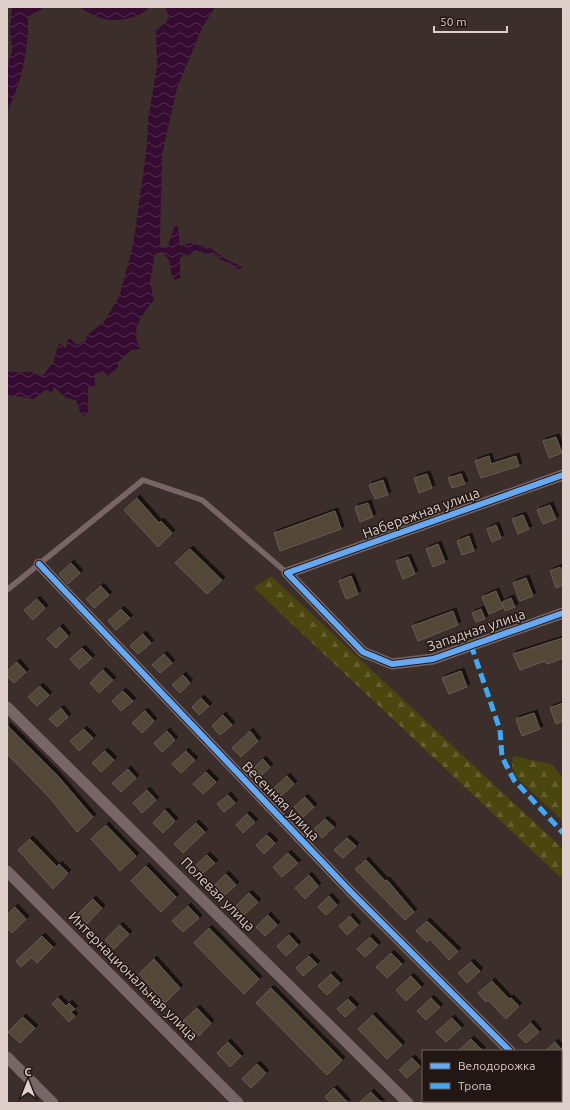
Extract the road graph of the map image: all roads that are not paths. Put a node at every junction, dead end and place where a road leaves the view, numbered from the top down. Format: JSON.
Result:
{"nodes":[{"id":1,"x":563,"y":475,"type":"edge"},
{"id":2,"x":39,"y":564,"type":"junction"},
{"id":3,"x":288,"y":573,"type":"junction"},
{"id":4,"x":7,"y":590,"type":"edge"},
{"id":5,"x":563,"y":613,"type":"edge"},
{"id":6,"x":7,"y":707,"type":"edge"},
{"id":7,"x":7,"y":871,"type":"edge"},
{"id":8,"x":509,"y":1050,"type":"edge"},
{"id":9,"x":7,"y":1057,"type":"edge"},
{"id":10,"x":53,"y":1103,"type":"edge"},
{"id":11,"x":238,"y":1103,"type":"edge"},
{"id":12,"x":408,"y":1103,"type":"edge"}],
"edges":[{"from":1,"to":3,"type":"street","name":"Набережная улица"},
{"from":2,"to":3,"type":"lane"},
{"from":2,"to":4,"type":"lane"},
{"from":2,"to":8,"type":"street","name":"Весенняя улица"},
{"from":3,"to":5,"type":"street","name":"Западная улица"},
{"from":6,"to":12,"type":"street","name":"Полевая улица"},
{"from":7,"to":11,"type":"street","name":"Интернациональная улица"},
{"from":9,"to":10,"type":"street"}]}
